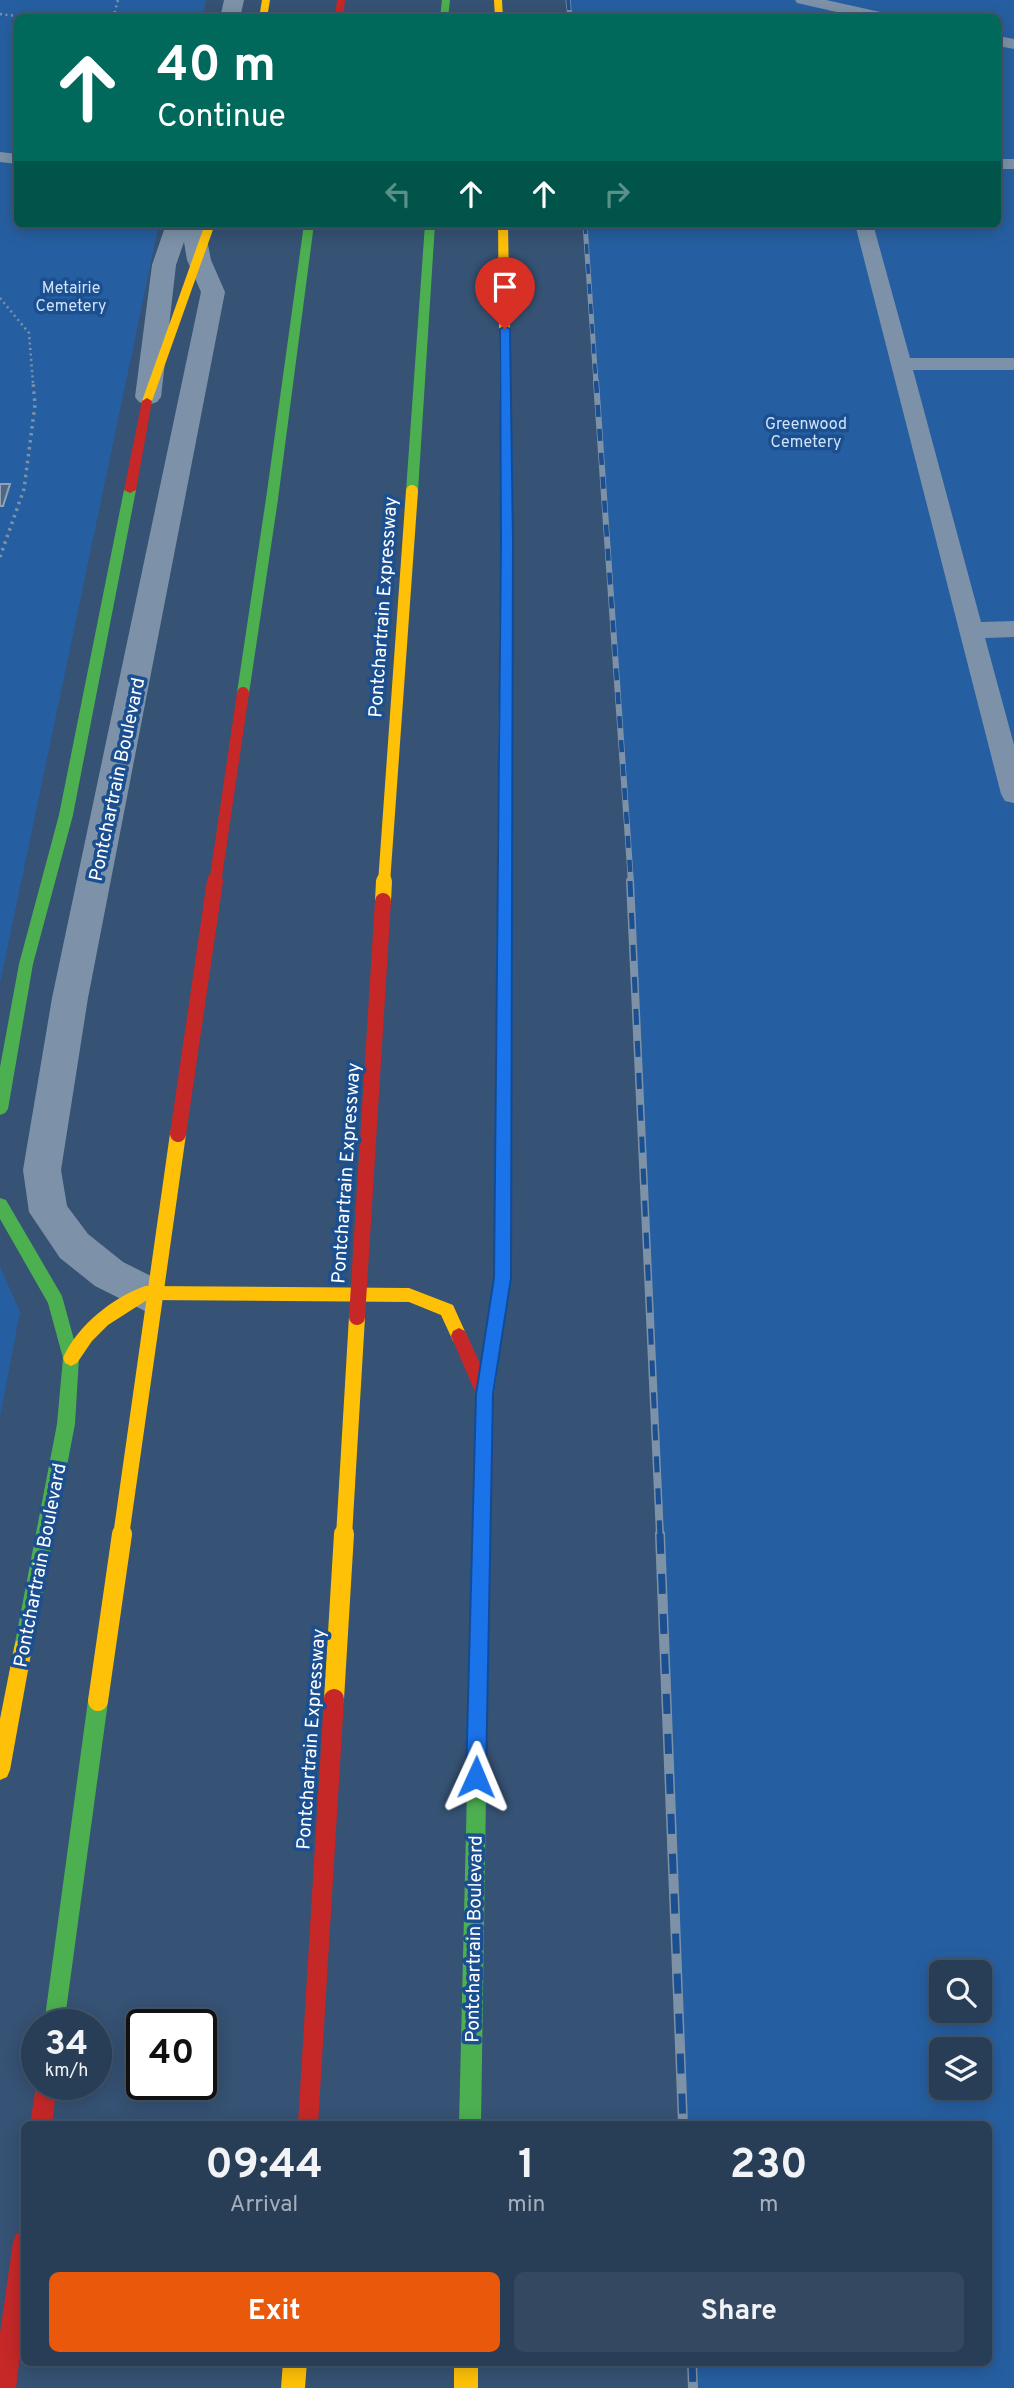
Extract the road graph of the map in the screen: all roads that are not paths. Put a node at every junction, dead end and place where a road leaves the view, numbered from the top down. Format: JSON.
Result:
{"nodes":[{"id":1,"x":803,"y":0,"type":"edge"},
{"id":2,"x":824,"y":7,"type":"edge"},
{"id":3,"x":865,"y":14,"type":"edge"},
{"id":4,"x":177,"y":228,"type":"edge"},
{"id":5,"x":193,"y":228,"type":"edge"},
{"id":6,"x":209,"y":228,"type":"edge"},
{"id":7,"x":308,"y":228,"type":"edge"},
{"id":8,"x":430,"y":228,"type":"edge"},
{"id":9,"x":503,"y":228,"type":"edge"},
{"id":10,"x":865,"y":228,"type":"edge"},
{"id":11,"x":199,"y":260,"type":"junction"},
{"id":12,"x":902,"y":364,"type":"junction"},
{"id":13,"x":1014,"y":364,"type":"edge"},
{"id":14,"x":147,"y":401,"type":"junction"},
{"id":15,"x":1014,"y":629,"type":"edge"},
{"id":16,"x":972,"y":630,"type":"junction"},
{"id":17,"x":1014,"y":794,"type":"edge"},
{"id":18,"x":0,"y":1109,"type":"edge"},
{"id":19,"x":0,"y":1205,"type":"edge"},
{"id":20,"x":145,"y":1293,"type":"junction"},
{"id":21,"x":71,"y":1358,"type":"junction"},
{"id":22,"x":485,"y":1394,"type":"junction"},
{"id":23,"x":0,"y":1770,"type":"edge"},
{"id":24,"x":56,"y":2009,"type":"edge"},
{"id":25,"x":44,"y":2100,"type":"edge"},
{"id":26,"x":41,"y":2121,"type":"edge"},
{"id":27,"x":308,"y":2121,"type":"edge"},
{"id":28,"x":470,"y":2121,"type":"edge"},
{"id":29,"x":21,"y":2265,"type":"edge"},
{"id":30,"x":295,"y":2366,"type":"edge"},
{"id":31,"x":466,"y":2366,"type":"edge"},
{"id":32,"x":5,"y":2388,"type":"edge"},
{"id":33,"x":293,"y":2388,"type":"edge"},
{"id":34,"x":466,"y":2388,"type":"edge"}],
"edges":[{"from":1,"to":2,"type":"lane"},
{"from":2,"to":3,"type":"lane"},
{"from":4,"to":14,"type":"street"},
{"from":5,"to":11,"type":"street","name":"Pontchartrain Boulevard"},
{"from":6,"to":11,"type":"main road"},
{"from":7,"to":24,"type":"main road","bridge":true},
{"from":8,"to":27,"type":"main road","name":"Pontchartrain Expressway","bridge":true},
{"from":9,"to":22,"type":"main road"},
{"from":10,"to":12,"type":"lane"},
{"from":11,"to":14,"type":"main road"},
{"from":11,"to":20,"type":"street","name":"Pontchartrain Boulevard"},
{"from":12,"to":13,"type":"lane"},
{"from":12,"to":16,"type":"lane"},
{"from":14,"to":18,"type":"main road"},
{"from":15,"to":16,"type":"lane"},
{"from":16,"to":17,"type":"lane"},
{"from":19,"to":21,"type":"main road","name":"Pontchartrain Boulevard"},
{"from":20,"to":21,"type":"main road","name":"Pontchartrain Boulevard"},
{"from":20,"to":22,"type":"main road","name":"Pontchartrain Boulevard"},
{"from":21,"to":23,"type":"main road","name":"Pontchartrain Boulevard"},
{"from":22,"to":28,"type":"main road","name":"Pontchartrain Boulevard"},
{"from":25,"to":26,"type":"main road"},
{"from":29,"to":32,"type":"main road"},
{"from":30,"to":33,"type":"main road"},
{"from":31,"to":34,"type":"main road"}]}
